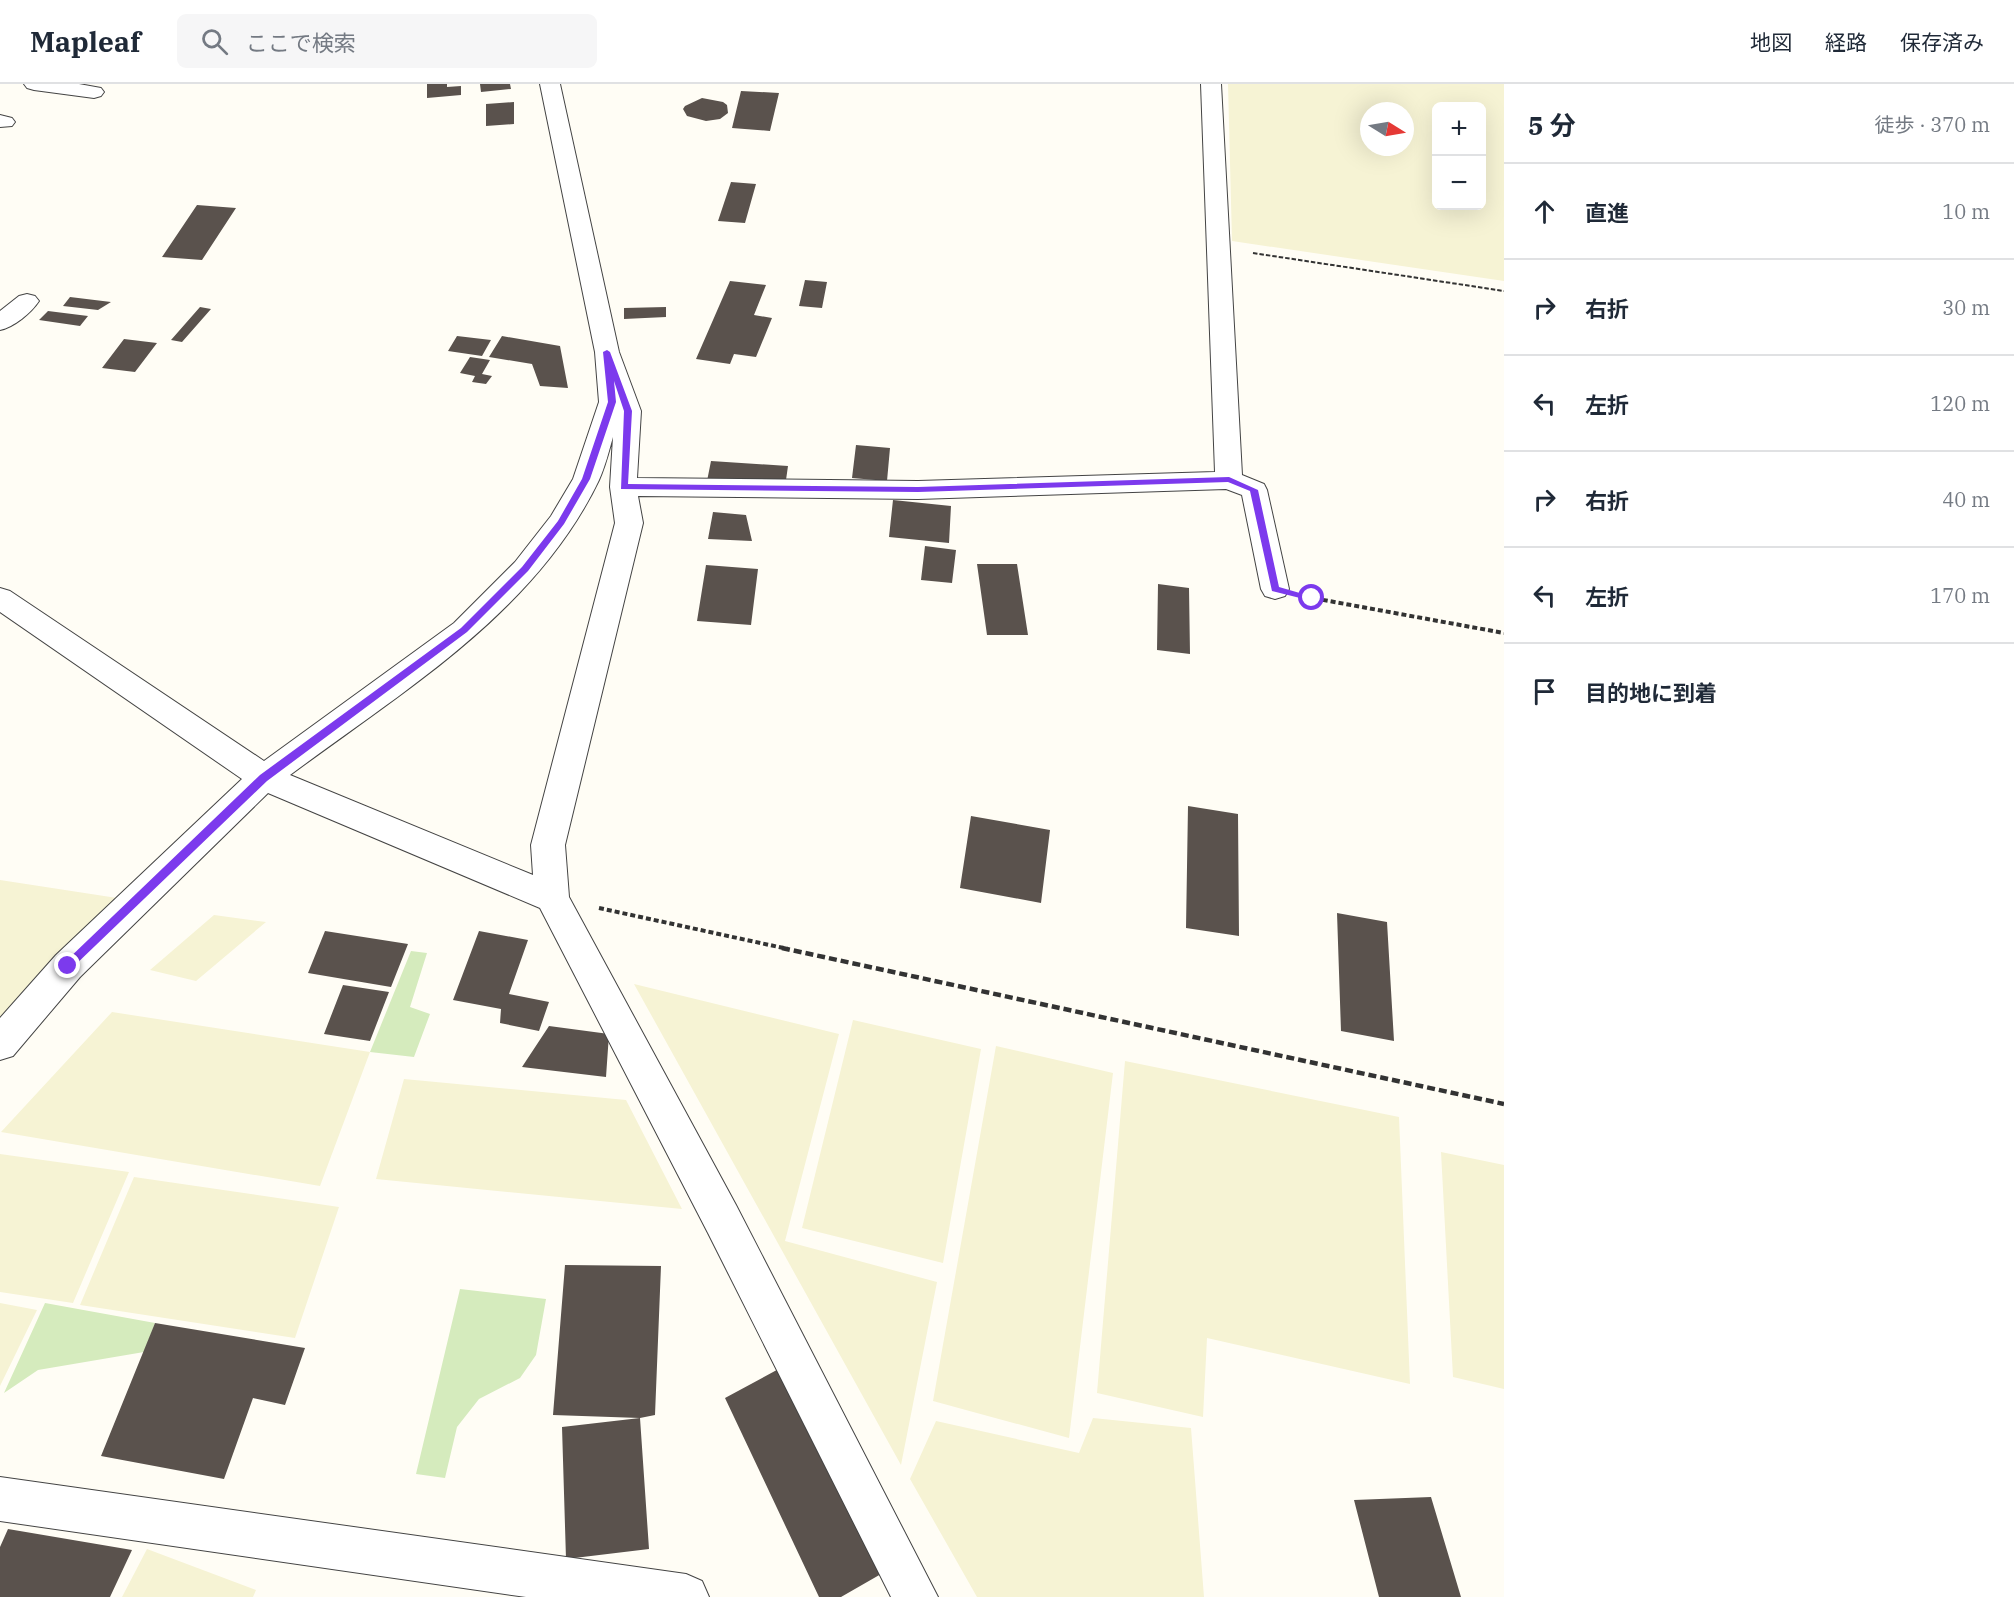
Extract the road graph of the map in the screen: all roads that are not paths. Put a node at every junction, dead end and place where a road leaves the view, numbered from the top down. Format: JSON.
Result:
{"nodes":[{"id":1,"x":34,"y":84,"type":"edge"},
{"id":2,"x":550,"y":84,"type":"edge"},
{"id":3,"x":1211,"y":84,"type":"edge"},
{"id":4,"x":94,"y":92,"type":"dead end"},
{"id":5,"x":27,"y":301,"type":"dead end"},
{"id":6,"x":0,"y":323,"type":"edge"},
{"id":7,"x":607,"y":352,"type":"junction"},
{"id":8,"x":1229,"y":480,"type":"junction"},
{"id":9,"x":623,"y":487,"type":"junction"},
{"id":10,"x":1275,"y":589,"type":"road end"},
{"id":11,"x":0,"y":598,"type":"edge"},
{"id":12,"x":264,"y":778,"type":"junction"},
{"id":13,"x":552,"y":898,"type":"junction"},
{"id":14,"x":0,"y":1044,"type":"edge"},
{"id":15,"x":0,"y":1499,"type":"edge"},
{"id":16,"x":686,"y":1597,"type":"edge"},
{"id":17,"x":915,"y":1597,"type":"edge"}],
"edges":[{"from":1,"to":4,"type":"street"},
{"from":2,"to":7,"type":"street"},
{"from":3,"to":8,"type":"street"},
{"from":5,"to":6,"type":"street"},
{"from":7,"to":9,"type":"street"},
{"from":7,"to":12,"type":"street"},
{"from":8,"to":9,"type":"street"},
{"from":8,"to":10,"type":"street"},
{"from":9,"to":13,"type":"street"},
{"from":11,"to":12,"type":"street"},
{"from":12,"to":13,"type":"street"},
{"from":12,"to":14,"type":"street"},
{"from":13,"to":17,"type":"street"},
{"from":15,"to":16,"type":"street"}]}
